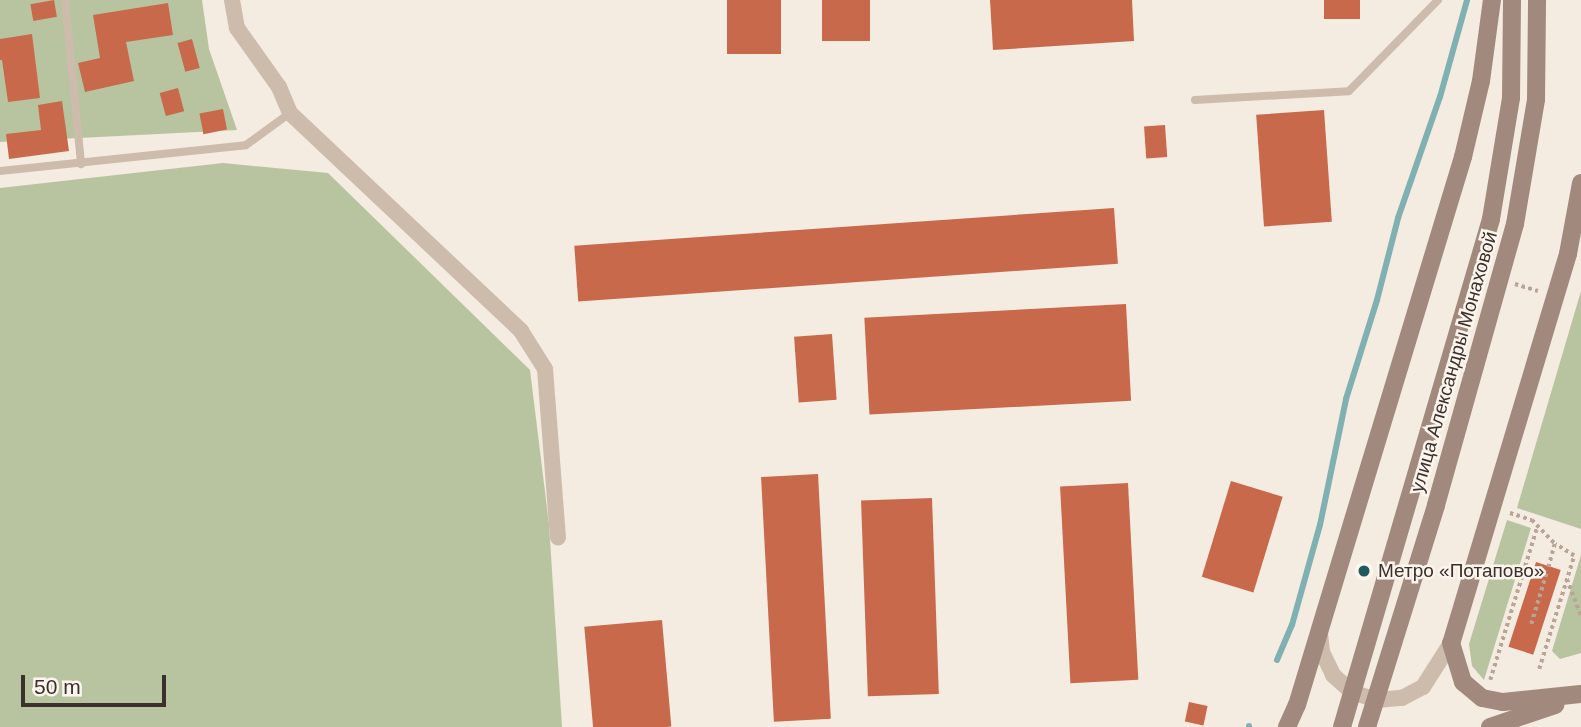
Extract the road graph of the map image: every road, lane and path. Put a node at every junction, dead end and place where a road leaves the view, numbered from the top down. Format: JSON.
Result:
{"nodes":[{"id":1,"x":65,"y":0,"type":"edge"},
{"id":2,"x":232,"y":0,"type":"edge"},
{"id":3,"x":1438,"y":0,"type":"edge"},
{"id":4,"x":1492,"y":0,"type":"edge"},
{"id":5,"x":1512,"y":0,"type":"edge"},
{"id":6,"x":1537,"y":0,"type":"edge"},
{"id":7,"x":1195,"y":100,"type":"dead end"},
{"id":8,"x":290,"y":113,"type":"junction"},
{"id":9,"x":81,"y":164,"type":"junction"},
{"id":10,"x":0,"y":171,"type":"edge"},
{"id":11,"x":1581,"y":183,"type":"edge"},
{"id":12,"x":1510,"y":513,"type":"dead end"},
{"id":13,"x":1537,"y":527,"type":"junction"},
{"id":14,"x":558,"y":537,"type":"dead end"},
{"id":15,"x":1555,"y":544,"type":"junction"},
{"id":16,"x":1567,"y":578,"type":"junction"},
{"id":17,"x":1581,"y":616,"type":"edge"},
{"id":18,"x":1531,"y":624,"type":"dead end"},
{"id":19,"x":1320,"y":627,"type":"junction"},
{"id":20,"x":1451,"y":643,"type":"junction"},
{"id":21,"x":1539,"y":669,"type":"dead end"},
{"id":22,"x":1488,"y":686,"type":"dead end"},
{"id":23,"x":1581,"y":695,"type":"edge"},
{"id":24,"x":1287,"y":727,"type":"edge"},
{"id":25,"x":1342,"y":727,"type":"edge"},
{"id":26,"x":1367,"y":727,"type":"edge"},
{"id":27,"x":1490,"y":727,"type":"edge"}],
"edges":[{"from":1,"to":9,"type":"lane"},
{"from":2,"to":8,"type":"street"},
{"from":3,"to":7,"type":"lane"},
{"from":4,"to":19,"type":"main road"},
{"from":5,"to":25,"type":"main road","name":"улица Александры Монаховой"},
{"from":6,"to":26,"type":"main road","name":"улица Александры Монаховой"},
{"from":8,"to":9,"type":"lane"},
{"from":8,"to":14,"type":"street"},
{"from":9,"to":10,"type":"lane"},
{"from":11,"to":20,"type":"main road"},
{"from":12,"to":13,"type":"path"},
{"from":13,"to":15,"type":"path"},
{"from":13,"to":22,"type":"path"},
{"from":15,"to":16,"type":"path"},
{"from":15,"to":18,"type":"path"},
{"from":16,"to":17,"type":"path"},
{"from":16,"to":21,"type":"path"},
{"from":19,"to":20,"type":"street"},
{"from":19,"to":24,"type":"main road"},
{"from":20,"to":23,"type":"main road"},
{"from":23,"to":27,"type":"main road"}]}
